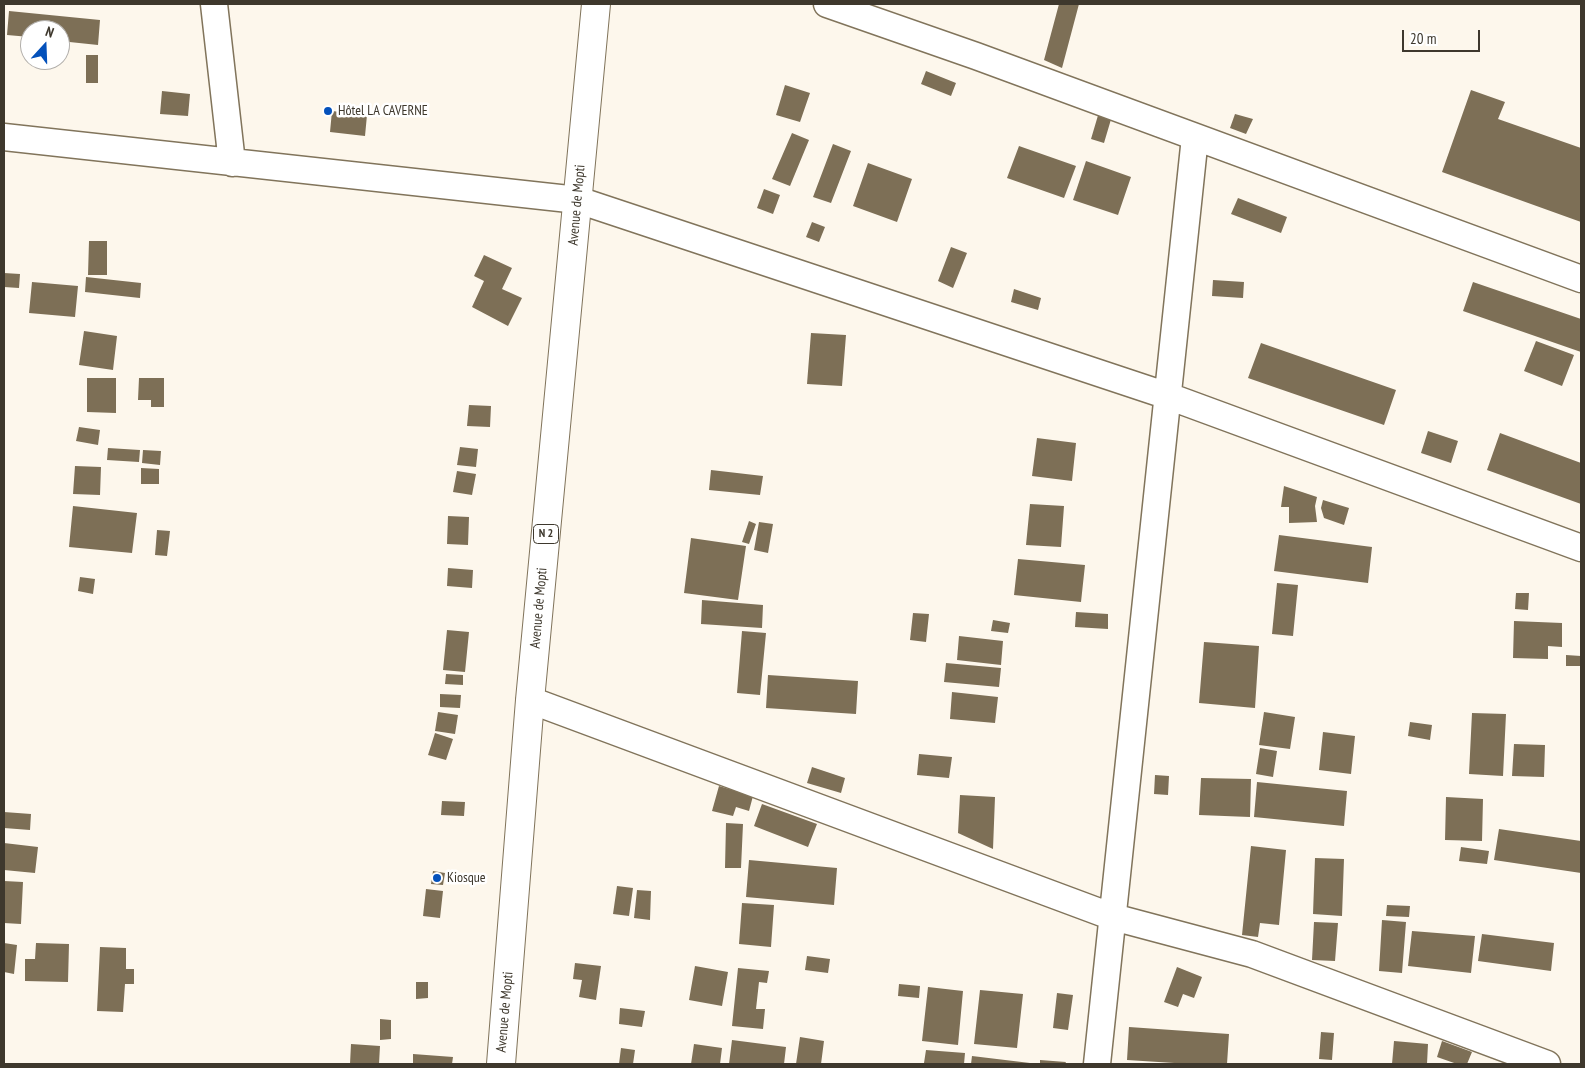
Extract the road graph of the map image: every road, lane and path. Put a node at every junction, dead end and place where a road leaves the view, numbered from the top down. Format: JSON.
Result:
{"nodes":[{"id":1,"x":214,"y":4,"type":"edge"},
{"id":2,"x":596,"y":4,"type":"edge"},
{"id":3,"x":827,"y":4,"type":"edge"},
{"id":4,"x":4,"y":137,"type":"edge"},
{"id":5,"x":1195,"y":137,"type":"junction"},
{"id":6,"x":232,"y":163,"type":"junction"},
{"id":7,"x":578,"y":200,"type":"junction"},
{"id":8,"x":1581,"y":279,"type":"edge"},
{"id":9,"x":1168,"y":396,"type":"junction"},
{"id":10,"x":1581,"y":548,"type":"edge"},
{"id":11,"x":530,"y":700,"type":"junction"},
{"id":12,"x":1113,"y":917,"type":"junction"},
{"id":13,"x":501,"y":1064,"type":"edge"},
{"id":14,"x":1097,"y":1064,"type":"edge"},
{"id":15,"x":1547,"y":1064,"type":"edge"}],
"edges":[{"from":1,"to":6,"type":"street"},
{"from":2,"to":7,"type":"main road","name":"Avenue de Mopti","number":"N 2"},
{"from":3,"to":5,"type":"street"},
{"from":4,"to":6,"type":"street"},
{"from":5,"to":8,"type":"street"},
{"from":5,"to":9,"type":"street"},
{"from":6,"to":7,"type":"street"},
{"from":7,"to":9,"type":"street"},
{"from":7,"to":11,"type":"main road","name":"Avenue de Mopti","number":"N 2"},
{"from":9,"to":10,"type":"street"},
{"from":9,"to":12,"type":"street"},
{"from":11,"to":12,"type":"street"},
{"from":11,"to":13,"type":"main road","name":"Avenue de Mopti","number":"N 2"},
{"from":12,"to":14,"type":"street"},
{"from":12,"to":15,"type":"street"}]}
